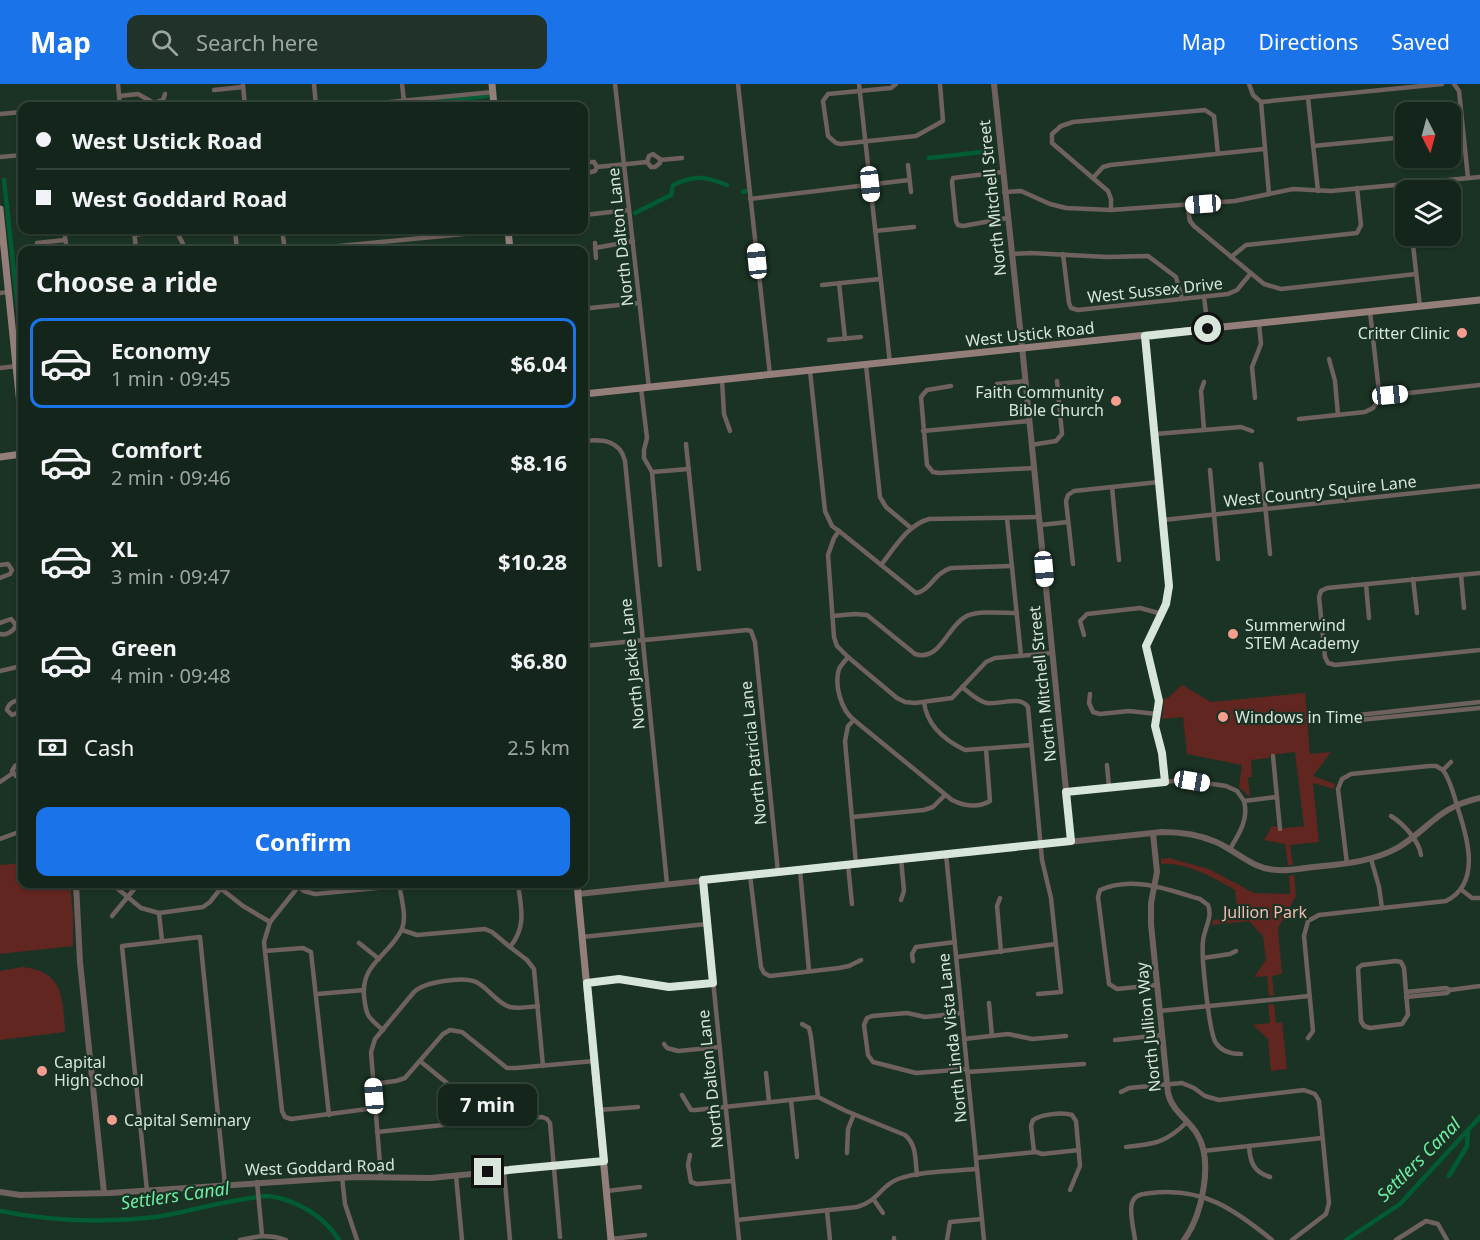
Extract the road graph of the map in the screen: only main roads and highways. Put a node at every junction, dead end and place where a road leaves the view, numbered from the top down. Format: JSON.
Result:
{"nodes":[{"id":1,"x":0,"y":209,"type":"edge"},
{"id":2,"x":2,"y":241,"type":"edge"},
{"id":3,"x":1480,"y":300,"type":"edge"},
{"id":4,"x":18,"y":378,"type":"edge"},
{"id":5,"x":588,"y":394,"type":"edge"},
{"id":6,"x":18,"y":455,"type":"edge"},
{"id":7,"x":0,"y":457,"type":"edge"},
{"id":8,"x":577,"y":888,"type":"edge"},
{"id":9,"x":611,"y":1239,"type":"edge"}],
"edges":[{"from":1,"to":2,"type":"main road"},
{"from":2,"to":4,"type":"main road"},
{"from":3,"to":5,"type":"main road","name":"West Ustick Road"},
{"from":6,"to":7,"type":"main road"},
{"from":8,"to":9,"type":"main road"}]}
